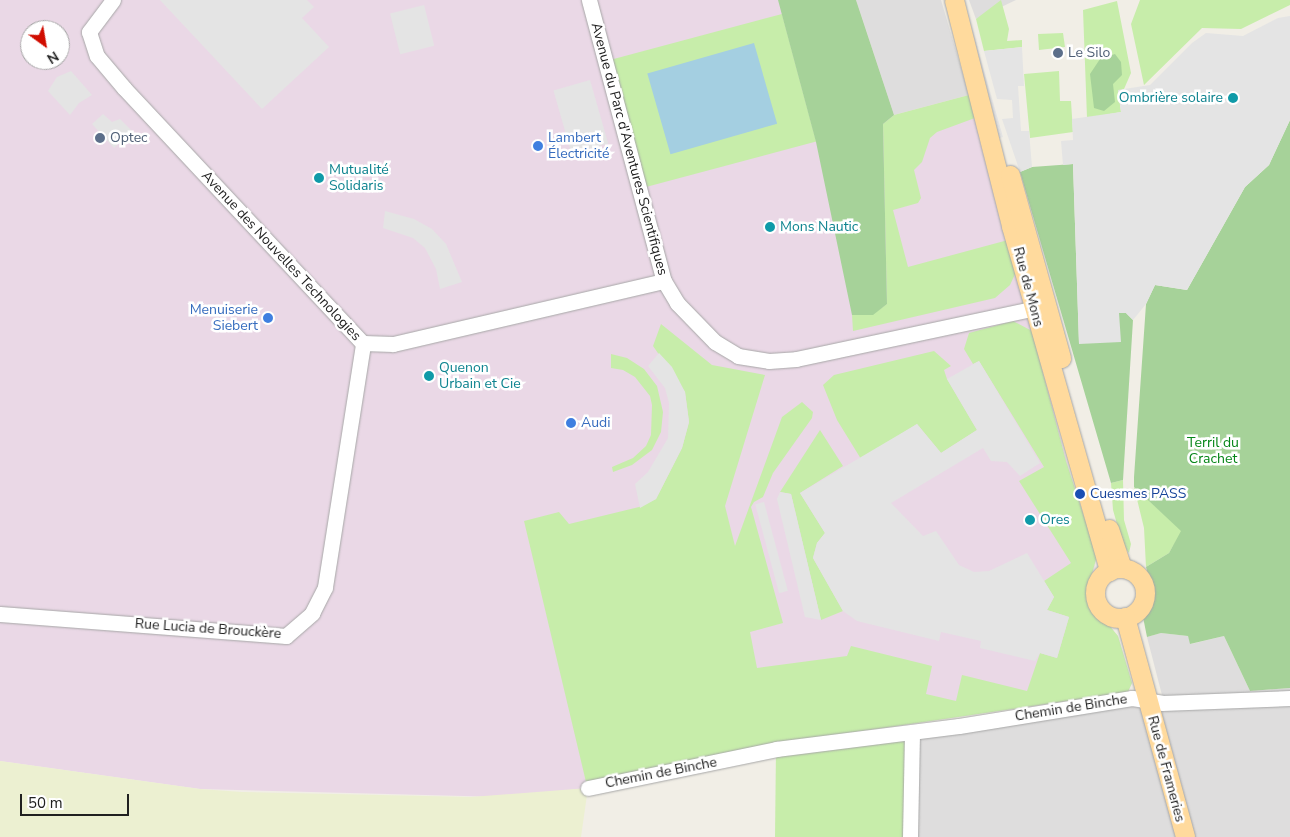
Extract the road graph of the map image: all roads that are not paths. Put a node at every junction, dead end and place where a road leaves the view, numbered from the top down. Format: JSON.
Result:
{"nodes":[{"id":1,"x":113,"y":0,"type":"edge"},
{"id":2,"x":589,"y":0,"type":"edge"},
{"id":3,"x":954,"y":0,"type":"edge"},
{"id":4,"x":664,"y":282,"type":"junction"},
{"id":5,"x":1040,"y":307,"type":"junction"},
{"id":6,"x":363,"y":343,"type":"junction"},
{"id":7,"x":1115,"y":570,"type":"junction"},
{"id":8,"x":0,"y":614,"type":"edge"},
{"id":9,"x":1125,"y":617,"type":"junction"},
{"id":10,"x":1290,"y":698,"type":"edge"},
{"id":11,"x":1148,"y":701,"type":"junction"},
{"id":12,"x":912,"y":733,"type":"junction"},
{"id":13,"x":588,"y":788,"type":"dead end"},
{"id":14,"x":910,"y":837,"type":"edge"},
{"id":15,"x":1184,"y":837,"type":"edge"}],
"edges":[{"from":1,"to":6,"type":"street","name":"Avenue des Nouvelles Technologies"},
{"from":2,"to":4,"type":"street","name":"Avenue du Parc d'Aventures Scientifiques"},
{"from":3,"to":5,"type":"main road","name":"Rue de Mons"},
{"from":4,"to":5,"type":"street","name":"Avenue du Parc d'Aventures Scientifiques"},
{"from":4,"to":6,"type":"street","name":"Avenue des Nouvelles Technologies"},
{"from":5,"to":7,"type":"main road","name":"Rue de Mons"},
{"from":6,"to":8,"type":"street","name":"Rue Lucia de Brouckère"},
{"from":7,"to":9,"type":"main road"},
{"from":7,"to":9,"type":"main road"},
{"from":9,"to":11,"type":"main road"},
{"from":10,"to":11,"type":"street","name":"Chemin de Binche"},
{"from":11,"to":12,"type":"street","name":"Chemin de Binche"},
{"from":11,"to":15,"type":"main road","name":"Rue de Frameries"},
{"from":12,"to":13,"type":"street","name":"Chemin de Binche"},
{"from":12,"to":14,"type":"street"}]}
